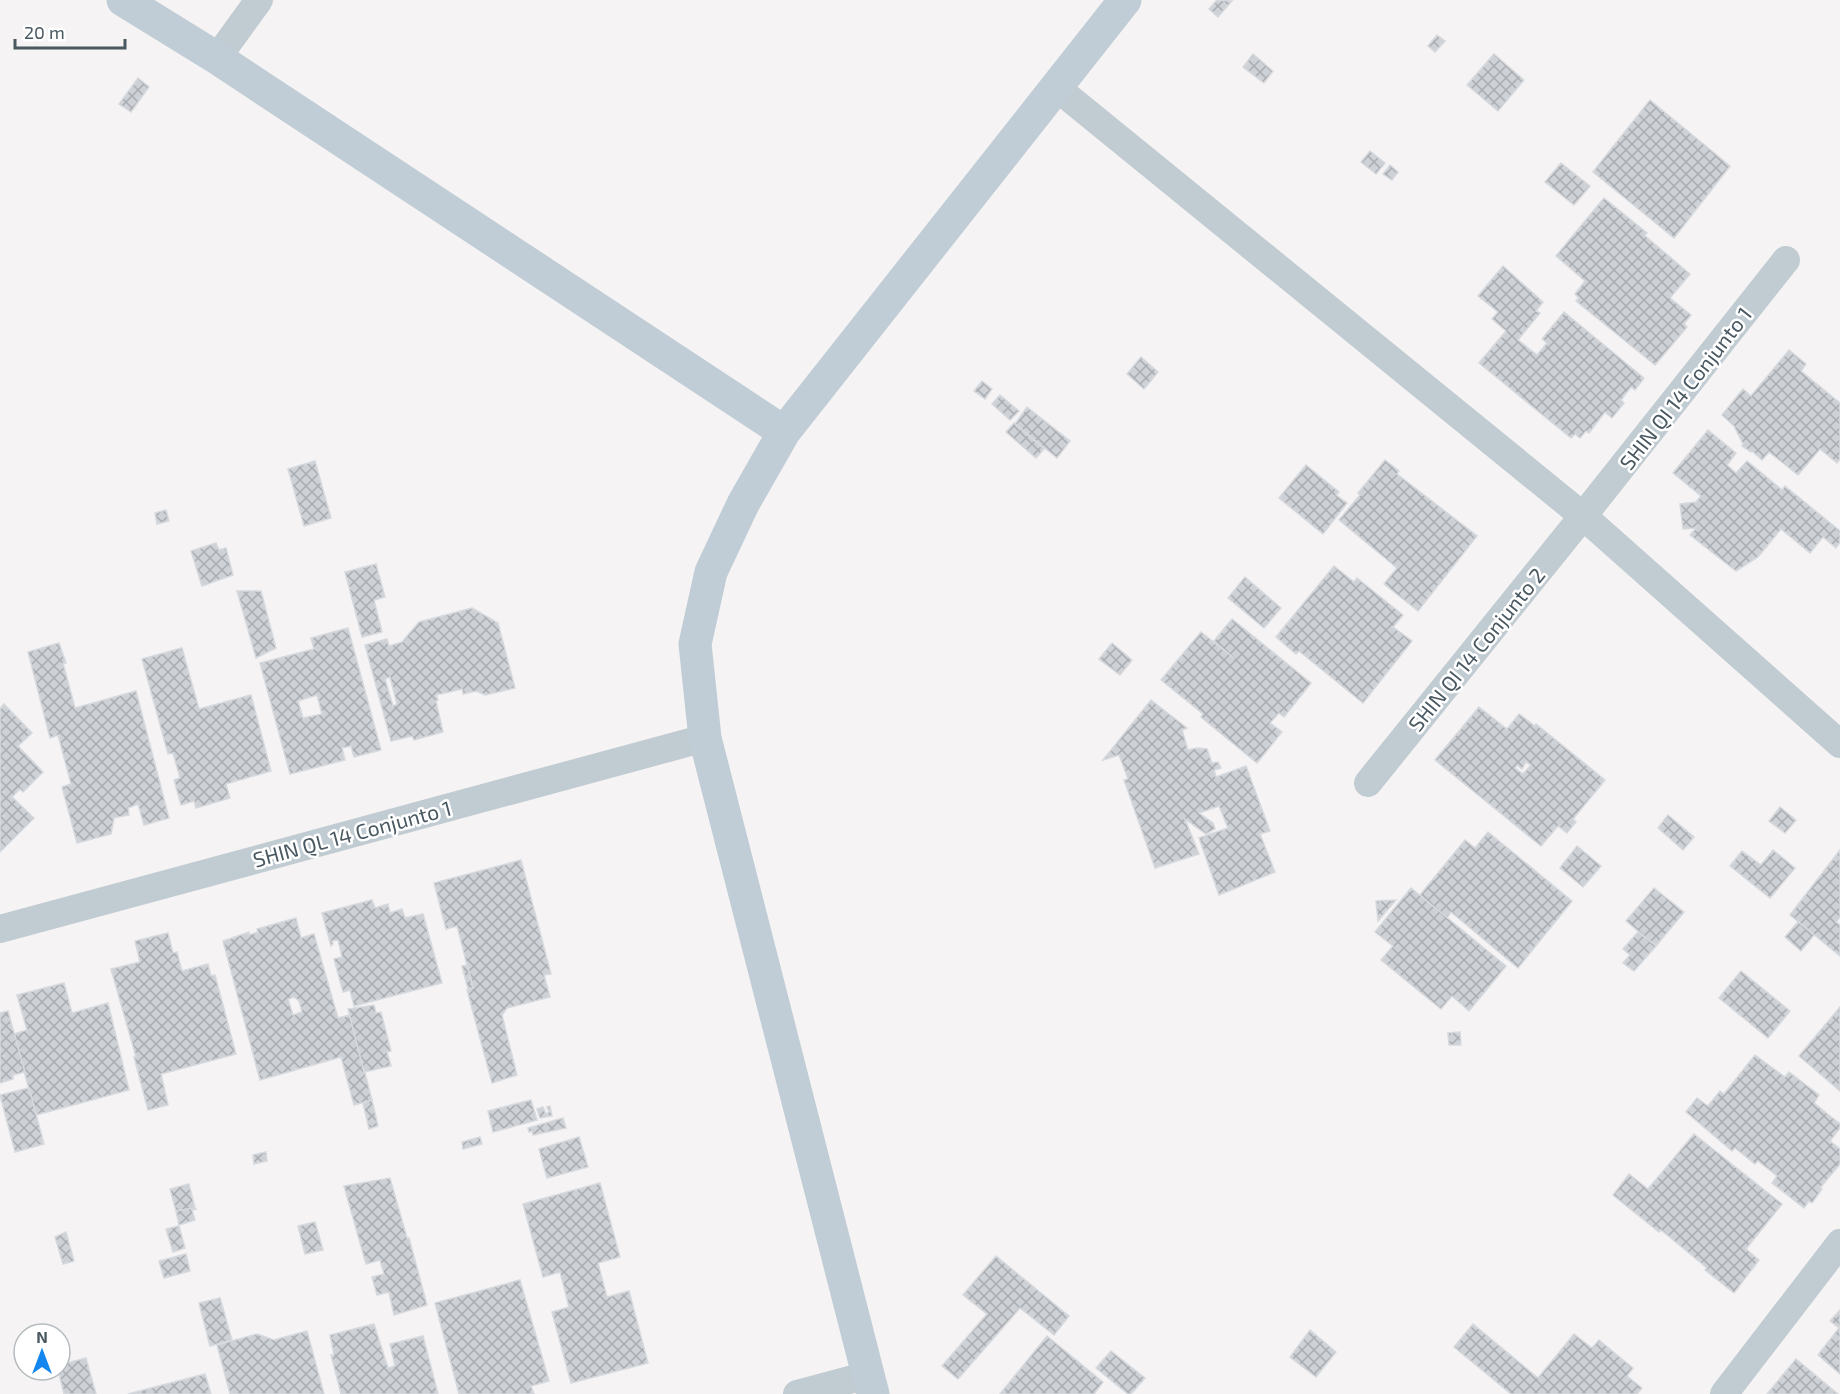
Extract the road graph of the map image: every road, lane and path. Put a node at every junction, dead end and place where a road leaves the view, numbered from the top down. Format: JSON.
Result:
{"nodes":[{"id":1,"x":123,"y":0,"type":"edge"},
{"id":2,"x":259,"y":0,"type":"edge"},
{"id":3,"x":1125,"y":0,"type":"edge"},
{"id":4,"x":218,"y":58,"type":"junction"},
{"id":5,"x":1057,"y":88,"type":"junction"},
{"id":6,"x":1786,"y":260,"type":"dead end"},
{"id":7,"x":784,"y":432,"type":"junction"},
{"id":8,"x":1583,"y":516,"type":"junction"},
{"id":9,"x":705,"y":738,"type":"junction"},
{"id":10,"x":1840,"y":744,"type":"edge"},
{"id":11,"x":1368,"y":783,"type":"dead end"},
{"id":12,"x":0,"y":929,"type":"edge"},
{"id":13,"x":1840,"y":1243,"type":"edge"},
{"id":14,"x":871,"y":1384,"type":"edge"},
{"id":15,"x":796,"y":1394,"type":"edge"},
{"id":16,"x":1724,"y":1394,"type":"edge"}],
"edges":[{"from":1,"to":4,"type":"street"},
{"from":2,"to":4,"type":"street"},
{"from":3,"to":5,"type":"street"},
{"from":4,"to":7,"type":"street"},
{"from":5,"to":7,"type":"street"},
{"from":5,"to":8,"type":"street"},
{"from":6,"to":8,"type":"street","name":"SHIN QI 14 Conjunto 1"},
{"from":7,"to":9,"type":"street"},
{"from":8,"to":10,"type":"street"},
{"from":8,"to":11,"type":"street","name":"SHIN QI 14 Conjunto 2"},
{"from":9,"to":12,"type":"street","name":"SHIN QL 14 Conjunto 1"},
{"from":9,"to":14,"type":"street"},
{"from":13,"to":16,"type":"street"},
{"from":14,"to":15,"type":"street"}]}
